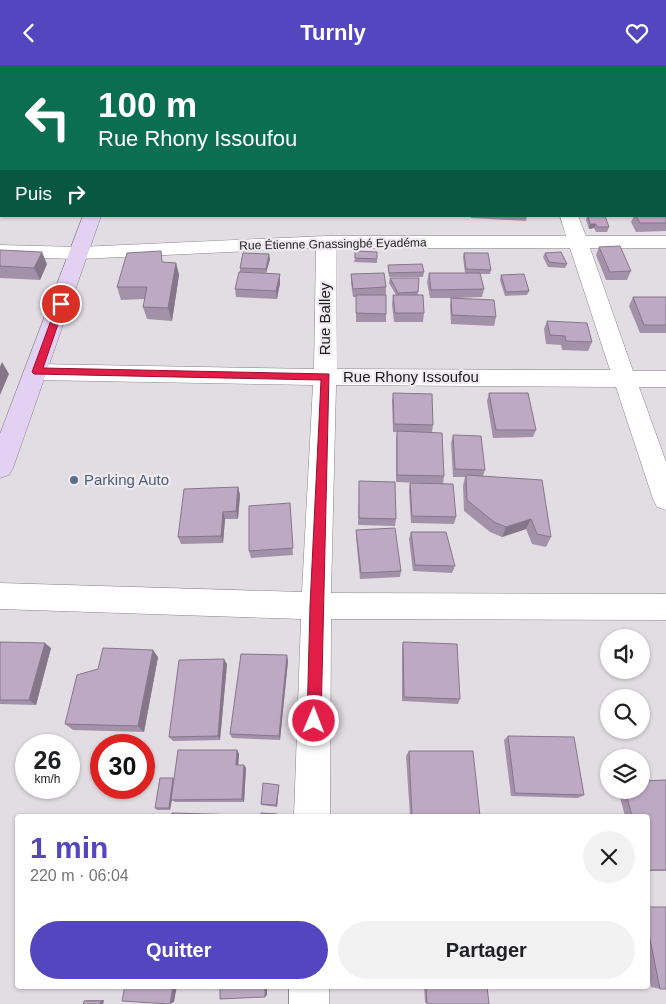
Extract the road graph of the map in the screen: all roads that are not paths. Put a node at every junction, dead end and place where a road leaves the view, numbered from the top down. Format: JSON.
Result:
{"nodes":[{"id":1,"x":92,"y":217,"type":"edge"},
{"id":2,"x":569,"y":217,"type":"edge"},
{"id":3,"x":576,"y":241,"type":"junction"},
{"id":4,"x":326,"y":242,"type":"junction"},
{"id":5,"x":666,"y":242,"type":"edge"},
{"id":6,"x":0,"y":251,"type":"edge"},
{"id":7,"x":79,"y":253,"type":"junction"},
{"id":8,"x":37,"y":372,"type":"junction"},
{"id":9,"x":326,"y":377,"type":"junction"},
{"id":10,"x":626,"y":379,"type":"junction"},
{"id":11,"x":666,"y":379,"type":"edge"},
{"id":12,"x":0,"y":467,"type":"edge"},
{"id":13,"x":666,"y":499,"type":"edge"},
{"id":14,"x":0,"y":596,"type":"edge"},
{"id":15,"x":316,"y":606,"type":"junction"},
{"id":16,"x":666,"y":607,"type":"edge"},
{"id":17,"x":312,"y":814,"type":"edge"},
{"id":18,"x":309,"y":989,"type":"edge"},
{"id":19,"x":309,"y":1004,"type":"edge"}],
"edges":[{"from":1,"to":7,"type":"main road"},
{"from":2,"to":3,"type":"street"},
{"from":3,"to":4,"type":"street","name":"Rue Étienne Gnassingbé Eyadéma"},
{"from":3,"to":5,"type":"street","name":"Rue Étienne Gnassingbé Eyadéma"},
{"from":3,"to":10,"type":"street"},
{"from":4,"to":7,"type":"street","name":"Rue Étienne Gnassingbé Eyadéma"},
{"from":4,"to":9,"type":"street","name":"Rue Balley"},
{"from":6,"to":7,"type":"street","name":"Rue Étienne Gnassingbé Eyadéma"},
{"from":7,"to":8,"type":"main road"},
{"from":8,"to":9,"type":"street","name":"Rue Rhony Issoufou"},
{"from":8,"to":12,"type":"main road"},
{"from":9,"to":10,"type":"street","name":"Rue Rhony Issoufou"},
{"from":9,"to":15,"type":"street","name":"Rue Balley"},
{"from":10,"to":11,"type":"street","name":"Rue Rhony Issoufou"},
{"from":10,"to":13,"type":"street"},
{"from":14,"to":15,"type":"street"},
{"from":15,"to":16,"type":"street"},
{"from":15,"to":17,"type":"street","name":"Rue Balley"},
{"from":18,"to":19,"type":"street"}]}
